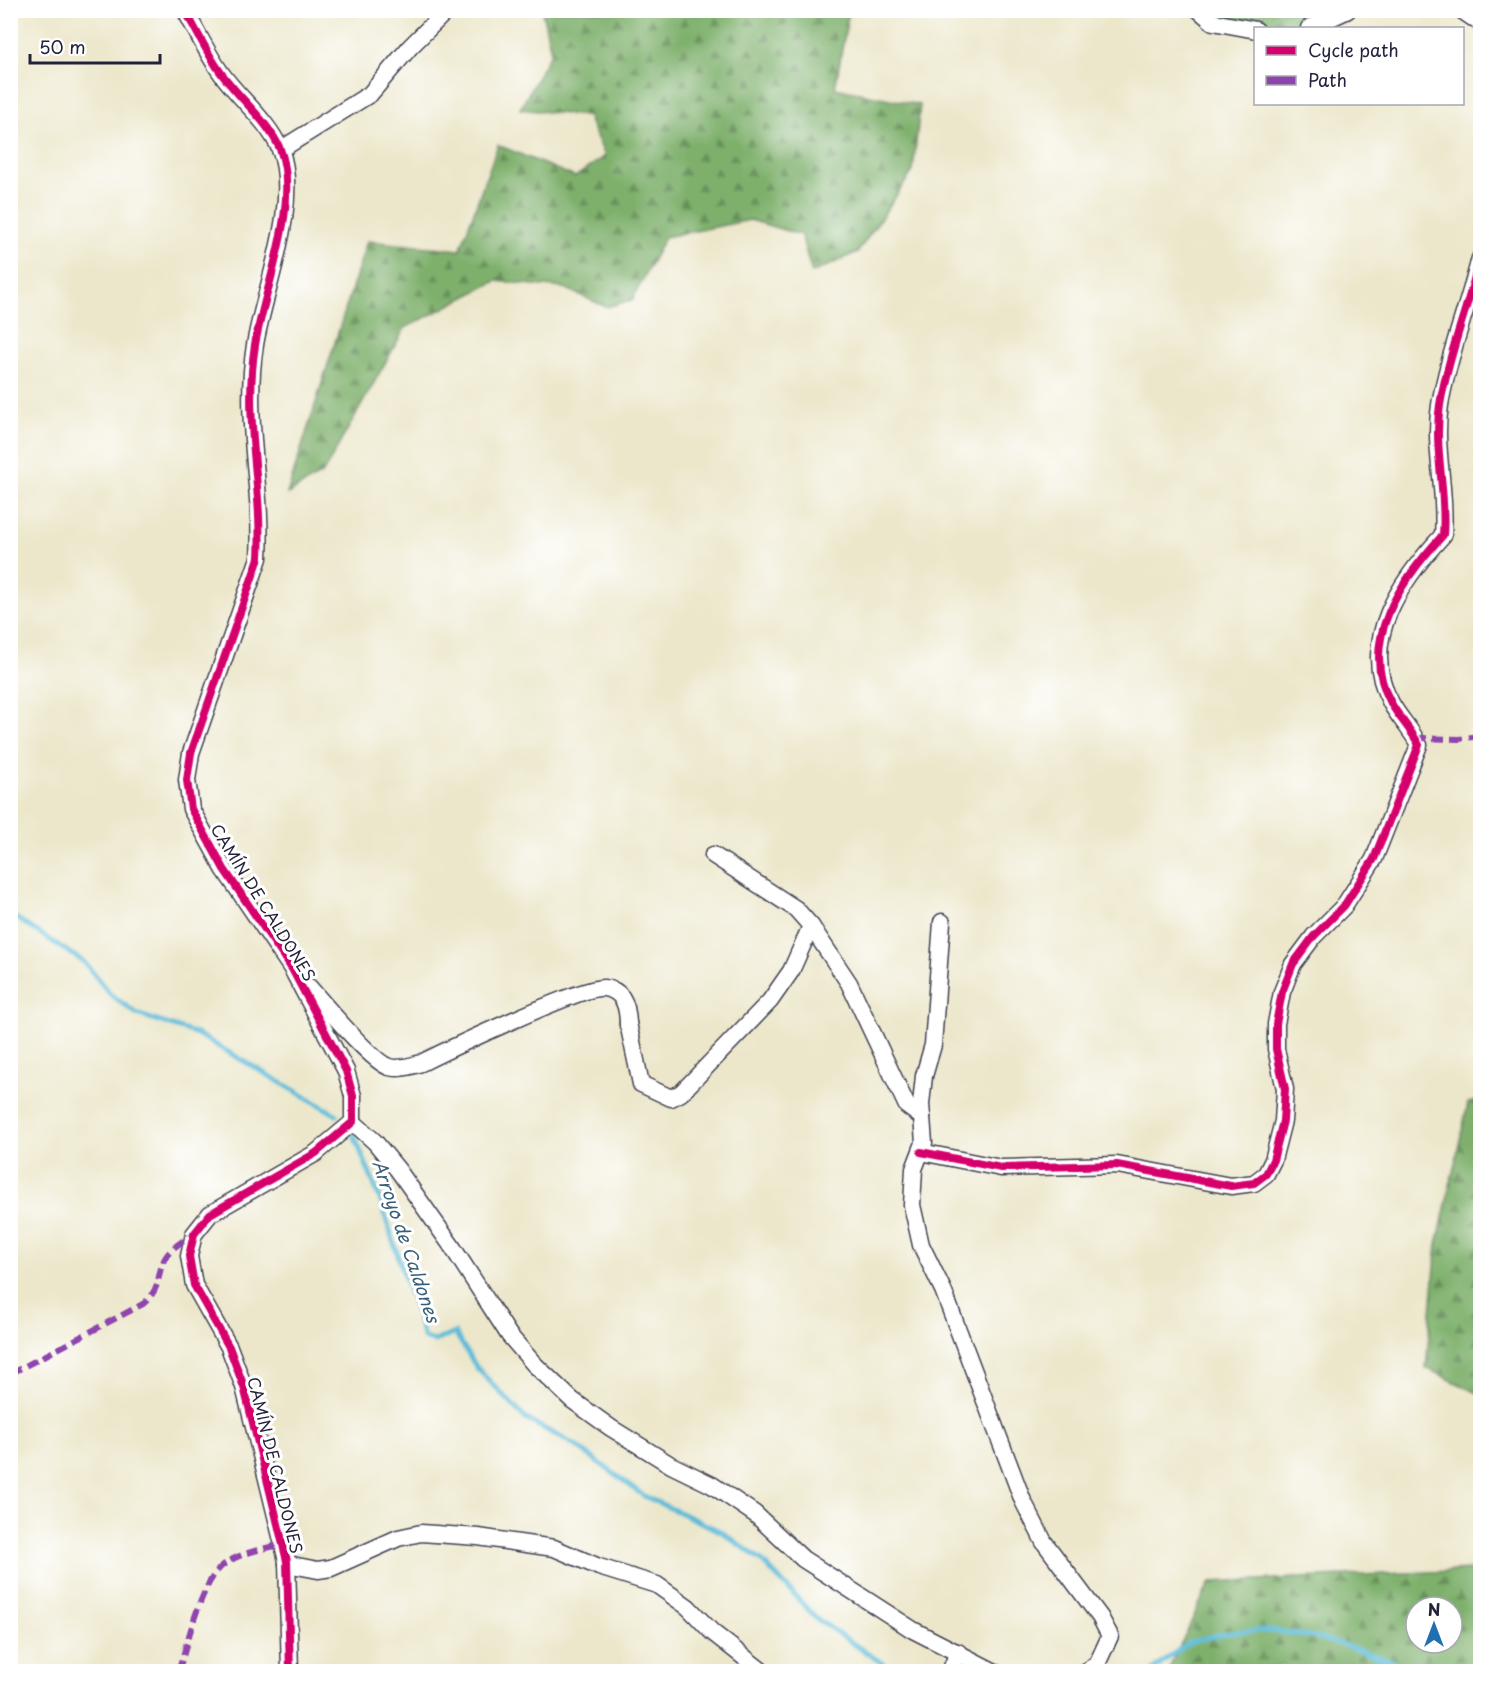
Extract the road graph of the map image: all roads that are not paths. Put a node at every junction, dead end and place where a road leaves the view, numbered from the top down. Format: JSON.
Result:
{"nodes":[{"id":1,"x":186,"y":10,"type":"edge"},
{"id":2,"x":447,"y":10,"type":"edge"},
{"id":3,"x":1199,"y":10,"type":"edge"},
{"id":4,"x":1348,"y":10,"type":"edge"},
{"id":5,"x":1461,"y":10,"type":"edge"},
{"id":6,"x":1480,"y":23,"type":"edge"},
{"id":7,"x":1311,"y":27,"type":"edge"},
{"id":8,"x":1254,"y":30,"type":"edge"},
{"id":9,"x":280,"y":150,"type":"junction"},
{"id":10,"x":1480,"y":258,"type":"edge"},
{"id":11,"x":712,"y":855,"type":"dead end"},
{"id":12,"x":942,"y":922,"type":"dead end"},
{"id":13,"x":811,"y":926,"type":"junction"},
{"id":14,"x":292,"y":969,"type":"junction"},
{"id":15,"x":922,"y":1116,"type":"junction"},
{"id":16,"x":352,"y":1122,"type":"junction"},
{"id":17,"x":921,"y":1152,"type":"junction"},
{"id":18,"x":287,"y":1564,"type":"junction"},
{"id":19,"x":958,"y":1652,"type":"junction"},
{"id":20,"x":290,"y":1671,"type":"edge"},
{"id":21,"x":763,"y":1671,"type":"edge"},
{"id":22,"x":950,"y":1671,"type":"edge"},
{"id":23,"x":995,"y":1671,"type":"edge"},
{"id":24,"x":1087,"y":1671,"type":"edge"}],
"edges":[{"from":1,"to":9,"type":"street","name":"CAMÍN DE CALDONES"},
{"from":2,"to":9,"type":"street"},
{"from":3,"to":8,"type":"street"},
{"from":4,"to":7,"type":"street"},
{"from":5,"to":6,"type":"street"},
{"from":9,"to":14,"type":"street","name":"CAMÍN DE CALDONES"},
{"from":10,"to":17,"type":"street"},
{"from":11,"to":13,"type":"street"},
{"from":12,"to":15,"type":"street"},
{"from":13,"to":14,"type":"street"},
{"from":13,"to":15,"type":"street"},
{"from":14,"to":16,"type":"street","name":"CAMÍN DE CALDONES"},
{"from":15,"to":17,"type":"street"},
{"from":16,"to":18,"type":"street","name":"CAMÍN DE CALDONES"},
{"from":16,"to":19,"type":"street"},
{"from":17,"to":24,"type":"street"},
{"from":18,"to":20,"type":"street","name":"CAMÍN DE CALDONES"},
{"from":18,"to":21,"type":"street"},
{"from":19,"to":22,"type":"street"},
{"from":19,"to":23,"type":"street"}]}
